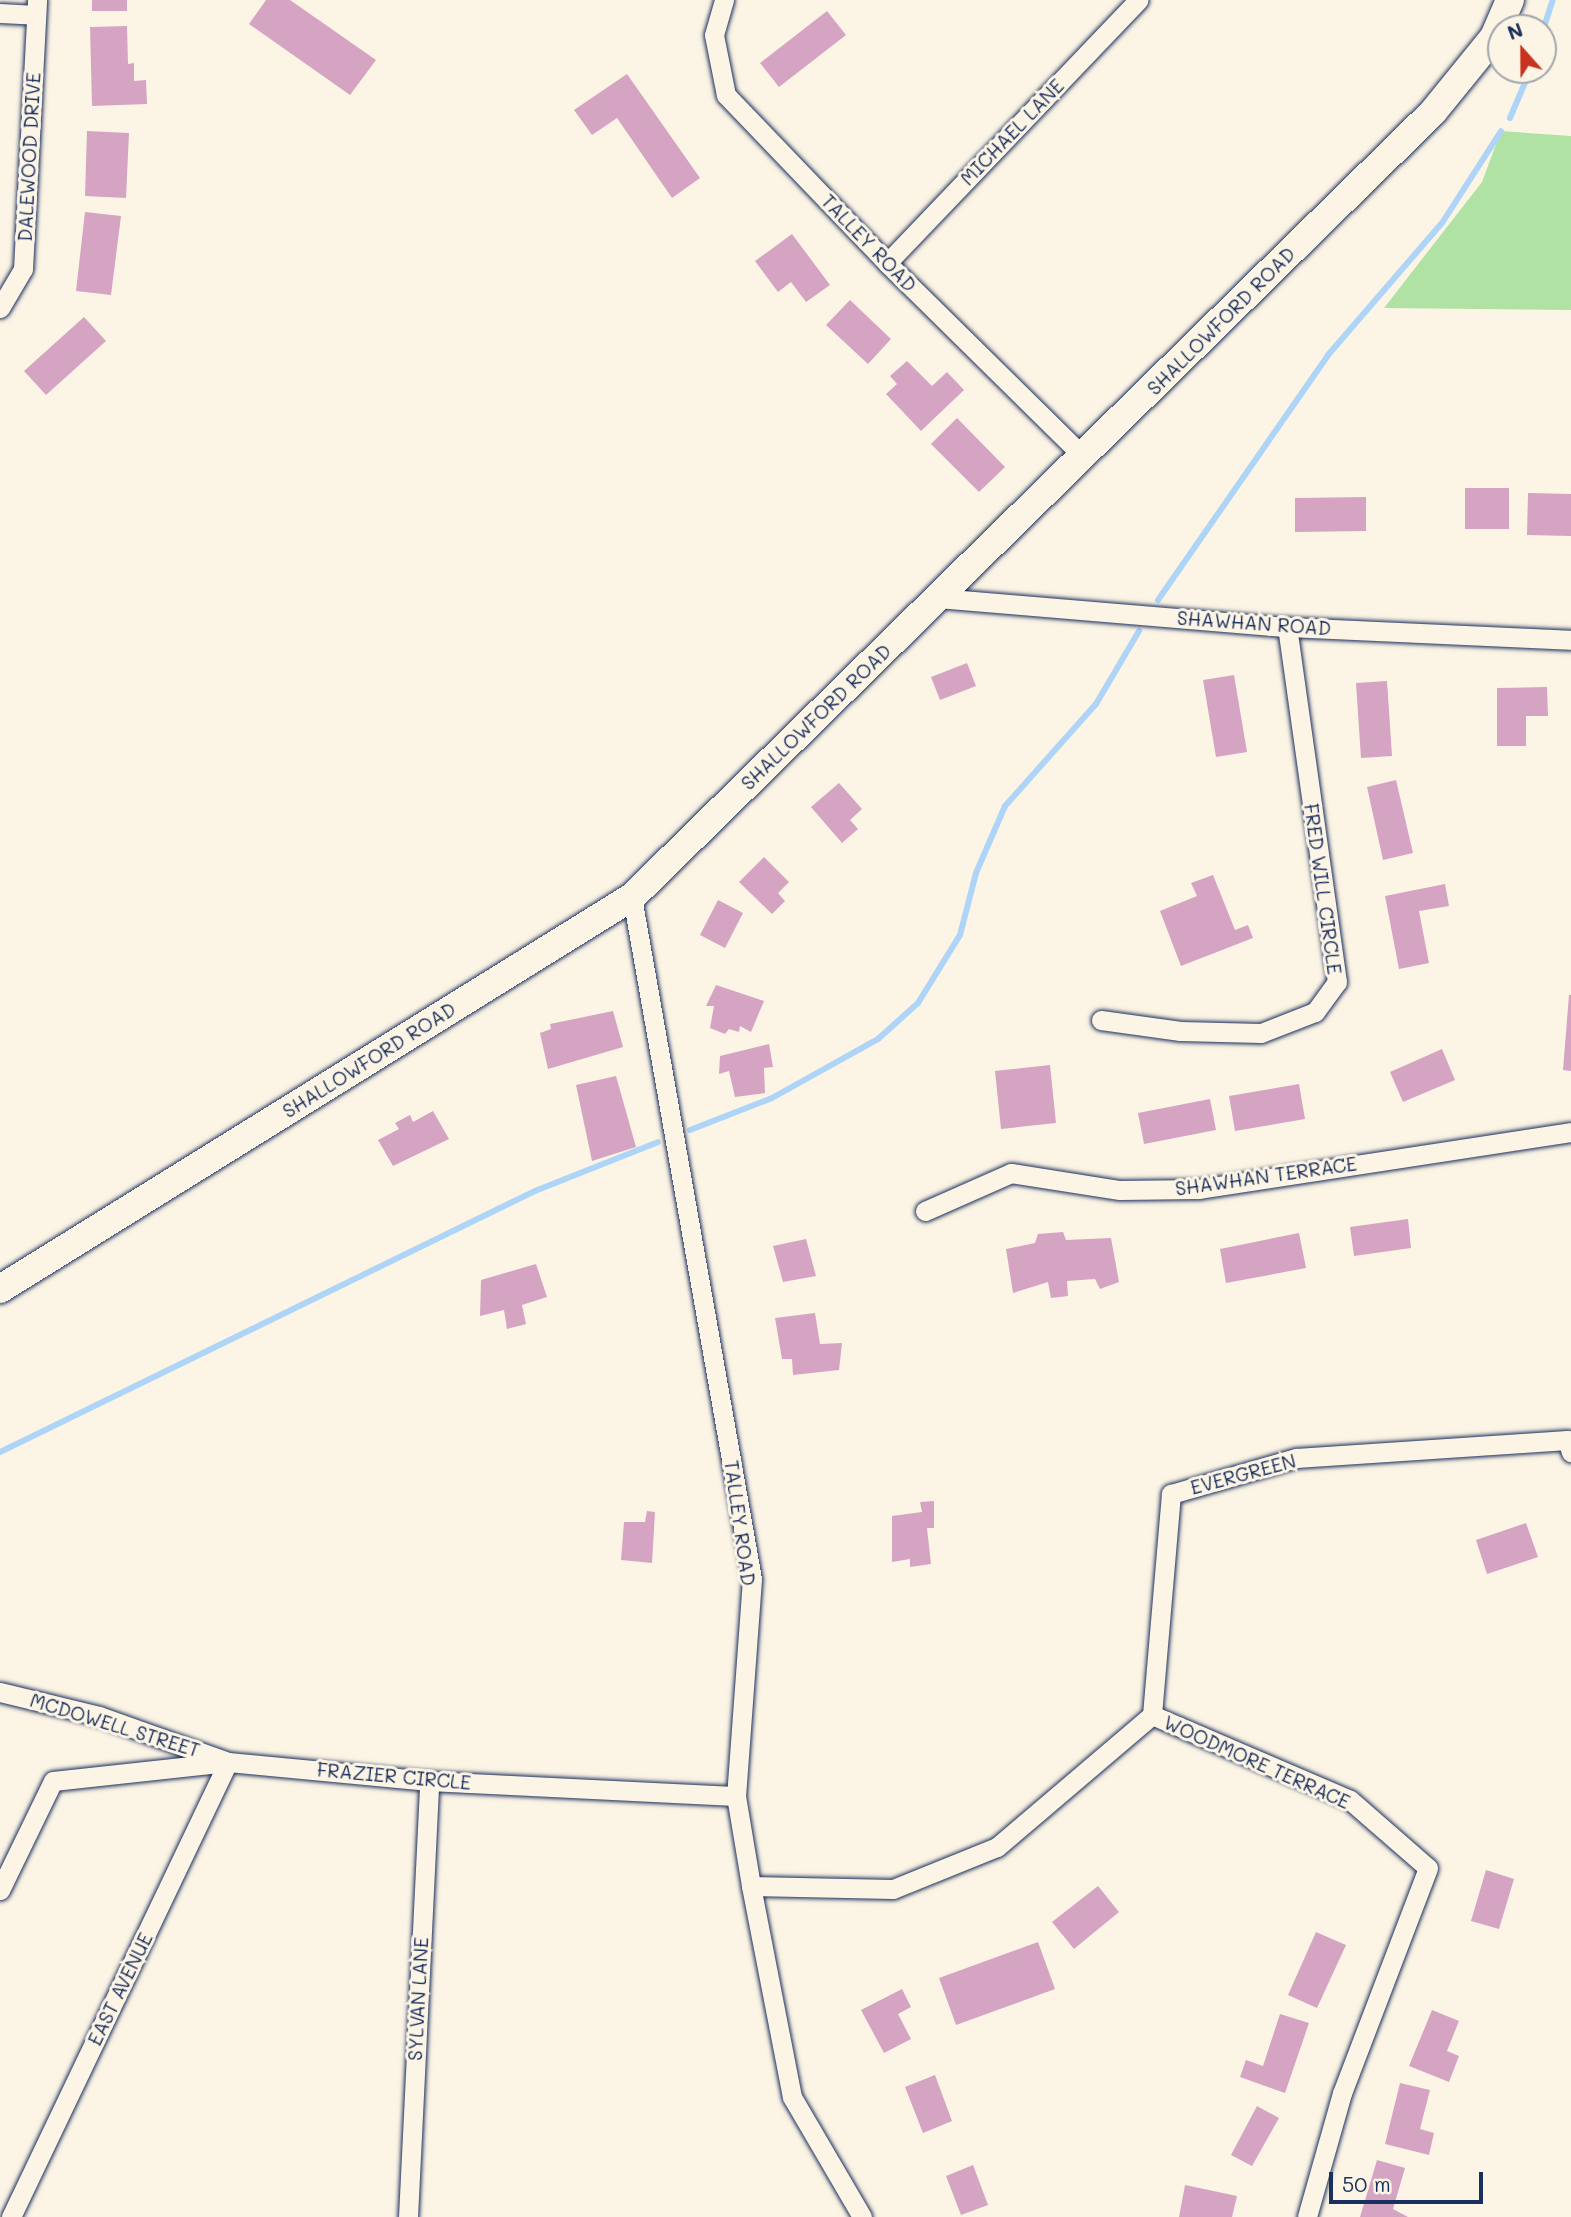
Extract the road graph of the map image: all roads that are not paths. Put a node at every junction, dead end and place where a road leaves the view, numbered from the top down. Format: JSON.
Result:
{"nodes":[{"id":1,"x":724,"y":0,"type":"edge"},
{"id":2,"x":1138,"y":0,"type":"edge"},
{"id":3,"x":1510,"y":0,"type":"edge"},
{"id":4,"x":36,"y":7,"type":"edge"},
{"id":5,"x":0,"y":13,"type":"edge"},
{"id":6,"x":887,"y":263,"type":"junction"},
{"id":7,"x":1,"y":308,"type":"edge"},
{"id":8,"x":1084,"y":457,"type":"junction"},
{"id":9,"x":938,"y":598,"type":"junction"},
{"id":10,"x":1287,"y":627,"type":"junction"},
{"id":11,"x":1571,"y":640,"type":"edge"},
{"id":12,"x":632,"y":897,"type":"junction"},
{"id":13,"x":1101,"y":1020,"type":"dead end"},
{"id":14,"x":1571,"y":1132,"type":"edge"},
{"id":15,"x":925,"y":1211,"type":"dead end"},
{"id":16,"x":0,"y":1289,"type":"edge"},
{"id":17,"x":1571,"y":1452,"type":"edge"},
{"id":18,"x":0,"y":1692,"type":"edge"},
{"id":19,"x":1152,"y":1715,"type":"junction"},
{"id":20,"x":229,"y":1762,"type":"junction"},
{"id":21,"x":429,"y":1781,"type":"junction"},
{"id":22,"x":736,"y":1796,"type":"junction"},
{"id":23,"x":751,"y":1886,"type":"junction"},
{"id":24,"x":0,"y":1890,"type":"edge"},
{"id":25,"x":11,"y":2217,"type":"edge"},
{"id":26,"x":408,"y":2217,"type":"edge"},
{"id":27,"x":862,"y":2217,"type":"edge"},
{"id":28,"x":1307,"y":2217,"type":"edge"}],
"edges":[{"from":1,"to":6,"type":"street","name":"TALLEY ROAD"},
{"from":2,"to":6,"type":"street","name":"MICHAEL LANE"},
{"from":3,"to":8,"type":"street","name":"SHALLOWFORD ROAD"},
{"from":4,"to":5,"type":"street"},
{"from":4,"to":7,"type":"street","name":"DALEWOOD DRIVE"},
{"from":6,"to":8,"type":"street","name":"TALLEY ROAD"},
{"from":8,"to":9,"type":"street","name":"SHALLOWFORD ROAD"},
{"from":9,"to":10,"type":"street","name":"SHAWHAN ROAD"},
{"from":9,"to":12,"type":"street","name":"SHALLOWFORD ROAD"},
{"from":10,"to":11,"type":"street","name":"SHAWHAN ROAD"},
{"from":10,"to":13,"type":"street","name":"FRED WILL CIRCLE"},
{"from":12,"to":16,"type":"street","name":"SHALLOWFORD ROAD"},
{"from":12,"to":22,"type":"street","name":"TALLEY ROAD"},
{"from":14,"to":15,"type":"street","name":"SHAWHAN TERRACE"},
{"from":17,"to":19,"type":"street","name":"EVERGREEN"},
{"from":18,"to":20,"type":"street","name":"MCDOWELL STREET"},
{"from":19,"to":23,"type":"street","name":"WOODMORE TERRACE"},
{"from":19,"to":28,"type":"street","name":"WOODMORE TERRACE"},
{"from":20,"to":21,"type":"street","name":"FRAZIER CIRCLE"},
{"from":20,"to":24,"type":"street","name":"FRAZIER CIRCLE"},
{"from":20,"to":25,"type":"street","name":"EAST AVENUE"},
{"from":21,"to":22,"type":"street","name":"FRAZIER CIRCLE"},
{"from":21,"to":26,"type":"street","name":"SYLVAN LANE"},
{"from":22,"to":23,"type":"street","name":"TALLEY ROAD"},
{"from":23,"to":27,"type":"street","name":"TALLEY ROAD"}]}
